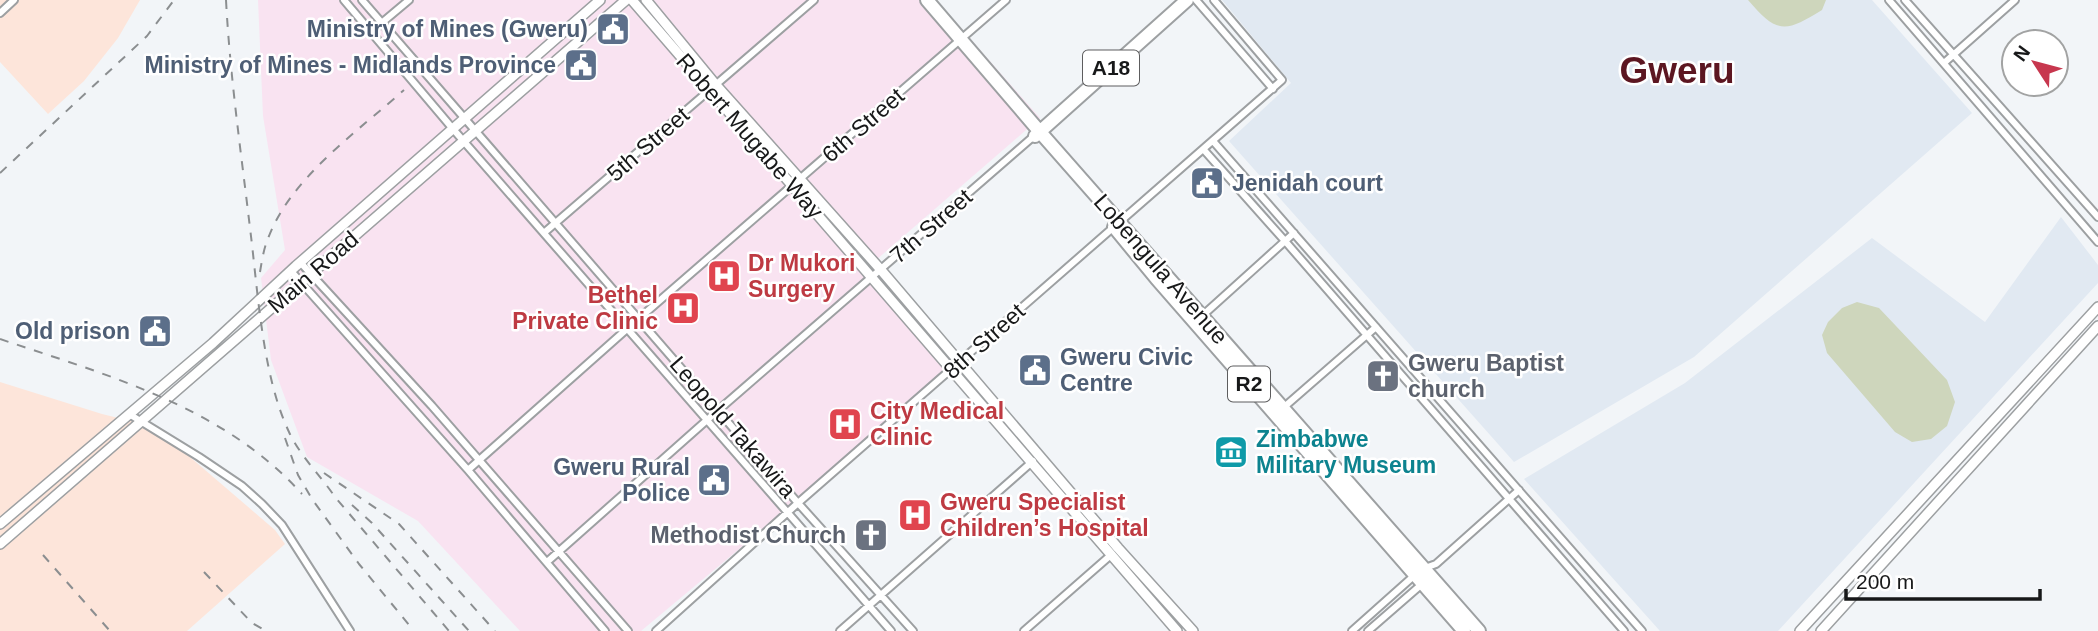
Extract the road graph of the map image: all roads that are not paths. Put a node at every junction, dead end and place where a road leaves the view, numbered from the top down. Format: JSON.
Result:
{"nodes":[{"id":1,"x":14,"y":0,"type":"edge"},
{"id":2,"x":344,"y":0,"type":"edge"},
{"id":3,"x":362,"y":0,"type":"edge"},
{"id":4,"x":409,"y":0,"type":"edge"},
{"id":5,"x":600,"y":0,"type":"edge"},
{"id":6,"x":626,"y":0,"type":"edge"},
{"id":7,"x":632,"y":0,"type":"edge"},
{"id":8,"x":646,"y":0,"type":"edge"},
{"id":9,"x":814,"y":0,"type":"edge"},
{"id":10,"x":916,"y":0,"type":"edge"},
{"id":11,"x":927,"y":0,"type":"edge"},
{"id":12,"x":1006,"y":0,"type":"edge"},
{"id":13,"x":1187,"y":0,"type":"edge"},
{"id":14,"x":1196,"y":0,"type":"edge"},
{"id":15,"x":1214,"y":0,"type":"edge"},
{"id":16,"x":1889,"y":0,"type":"edge"},
{"id":17,"x":1905,"y":0,"type":"edge"},
{"id":18,"x":2015,"y":0,"type":"edge"},
{"id":19,"x":0,"y":13,"type":"edge"},
{"id":20,"x":382,"y":23,"type":"junction"},
{"id":21,"x":372,"y":31,"type":"junction"},
{"id":22,"x":958,"y":42,"type":"junction"},
{"id":23,"x":1954,"y":55,"type":"junction"},
{"id":24,"x":1944,"y":64,"type":"junction"},
{"id":25,"x":713,"y":88,"type":"junction"},
{"id":26,"x":1273,"y":89,"type":"junction"},
{"id":27,"x":465,"y":119,"type":"junction"},
{"id":28,"x":453,"y":129,"type":"junction"},
{"id":29,"x":476,"y":131,"type":"junction"},
{"id":30,"x":1037,"y":134,"type":"junction"},
{"id":31,"x":465,"y":141,"type":"junction"},
{"id":32,"x":1213,"y":141,"type":"junction"},
{"id":33,"x":1204,"y":150,"type":"junction"},
{"id":34,"x":2044,"y":156,"type":"junction"},
{"id":35,"x":2032,"y":166,"type":"junction"},
{"id":36,"x":797,"y":182,"type":"junction"},
{"id":37,"x":371,"y":202,"type":"junction"},
{"id":38,"x":379,"y":214,"type":"junction"},
{"id":39,"x":2098,"y":217,"type":"edge"},
{"id":40,"x":556,"y":223,"type":"junction"},
{"id":41,"x":1116,"y":224,"type":"junction"},
{"id":42,"x":545,"y":232,"type":"junction"},
{"id":43,"x":1294,"y":233,"type":"junction"},
{"id":44,"x":1285,"y":241,"type":"junction"},
{"id":45,"x":2098,"y":242,"type":"edge"},
{"id":46,"x":300,"y":262,"type":"junction"},
{"id":47,"x":881,"y":270,"type":"junction"},
{"id":48,"x":291,"y":271,"type":"junction"},
{"id":49,"x":310,"y":274,"type":"junction"},
{"id":50,"x":872,"y":277,"type":"junction"},
{"id":51,"x":1335,"y":279,"type":"junction"},
{"id":52,"x":300,"y":282,"type":"junction"},
{"id":53,"x":1326,"y":287,"type":"junction"},
{"id":54,"x":2098,"y":307,"type":"edge"},
{"id":55,"x":639,"y":319,"type":"junction"},
{"id":56,"x":1199,"y":319,"type":"junction"},
{"id":57,"x":2098,"y":326,"type":"edge"},
{"id":58,"x":1376,"y":327,"type":"junction"},
{"id":59,"x":628,"y":328,"type":"junction"},
{"id":60,"x":1368,"y":335,"type":"junction"},
{"id":61,"x":393,"y":365,"type":"junction"},
{"id":62,"x":956,"y":367,"type":"junction"},
{"id":63,"x":382,"y":374,"type":"junction"},
{"id":64,"x":719,"y":410,"type":"junction"},
{"id":65,"x":1280,"y":410,"type":"junction"},
{"id":66,"x":1452,"y":412,"type":"junction"},
{"id":67,"x":129,"y":414,"type":"junction"},
{"id":68,"x":707,"y":420,"type":"junction"},
{"id":69,"x":1443,"y":421,"type":"junction"},
{"id":70,"x":142,"y":422,"type":"junction"},
{"id":71,"x":1040,"y":456,"type":"junction"},
{"id":72,"x":478,"y":461,"type":"junction"},
{"id":73,"x":1031,"y":463,"type":"junction"},
{"id":74,"x":468,"y":470,"type":"junction"},
{"id":75,"x":44,"y":487,"type":"junction"},
{"id":76,"x":1520,"y":490,"type":"junction"},
{"id":77,"x":53,"y":498,"type":"junction"},
{"id":78,"x":1510,"y":498,"type":"junction"},
{"id":79,"x":798,"y":503,"type":"junction"},
{"id":80,"x":788,"y":512,"type":"junction"},
{"id":81,"x":0,"y":524,"type":"edge"},
{"id":82,"x":0,"y":544,"type":"edge"},
{"id":83,"x":558,"y":552,"type":"junction"},
{"id":84,"x":1115,"y":552,"type":"junction"},
{"id":85,"x":547,"y":562,"type":"junction"},
{"id":86,"x":1426,"y":573,"type":"junction"},
{"id":87,"x":882,"y":595,"type":"junction"},
{"id":88,"x":869,"y":606,"type":"junction"},
{"id":89,"x":350,"y":631,"type":"edge"},
{"id":90,"x":605,"y":631,"type":"edge"},
{"id":91,"x":628,"y":631,"type":"edge"},
{"id":92,"x":656,"y":631,"type":"edge"},
{"id":93,"x":840,"y":631,"type":"edge"},
{"id":94,"x":891,"y":631,"type":"edge"},
{"id":95,"x":913,"y":631,"type":"edge"},
{"id":96,"x":1024,"y":631,"type":"edge"},
{"id":97,"x":1177,"y":631,"type":"edge"},
{"id":98,"x":1193,"y":631,"type":"edge"},
{"id":99,"x":1352,"y":631,"type":"edge"},
{"id":100,"x":1368,"y":631,"type":"edge"},
{"id":101,"x":1464,"y":631,"type":"edge"},
{"id":102,"x":1479,"y":631,"type":"edge"},
{"id":103,"x":1624,"y":631,"type":"edge"},
{"id":104,"x":1642,"y":631,"type":"edge"},
{"id":105,"x":1800,"y":631,"type":"edge"},
{"id":106,"x":1821,"y":631,"type":"edge"}],
"edges":[{"from":1,"to":19,"type":"street"},
{"from":2,"to":21,"type":"street","name":"Leopold Takawira"},
{"from":3,"to":20,"type":"street","name":"Leopold Takawira"},
{"from":4,"to":20,"type":"street"},
{"from":5,"to":27,"type":"main road","name":"Main Road"},
{"from":6,"to":29,"type":"main road","name":"Main Road"},
{"from":7,"to":25,"type":"main road","name":"Robert Mugabe Way"},
{"from":8,"to":25,"type":"main road","name":"Robert Mugabe Way"},
{"from":9,"to":25,"type":"street","name":"5th Street"},
{"from":10,"to":22,"type":"highway","name":"Lobengula Avenue","number":"R2"},
{"from":11,"to":22,"type":"highway","name":"Lobengula Avenue","number":"R2"},
{"from":12,"to":22,"type":"street","name":"6th Street"},
{"from":13,"to":30,"type":"highway","name":"7th Street","number":"A18"},
{"from":14,"to":26,"type":"street"},
{"from":15,"to":26,"type":"street","name":"8th Street"},
{"from":16,"to":24,"type":"street"},
{"from":17,"to":23,"type":"street"},
{"from":18,"to":23,"type":"street"},
{"from":20,"to":21,"type":"street"},
{"from":20,"to":27,"type":"street","name":"Leopold Takawira"},
{"from":21,"to":28,"type":"street","name":"Leopold Takawira"},
{"from":22,"to":30,"type":"highway","name":"Lobengula Avenue","number":"R2"},
{"from":22,"to":36,"type":"street","name":"6th Street"},
{"from":23,"to":24,"type":"street"},
{"from":23,"to":34,"type":"street"},
{"from":24,"to":35,"type":"street"},
{"from":25,"to":36,"type":"main road","name":"Robert Mugabe Way"},
{"from":25,"to":40,"type":"street","name":"5th Street"},
{"from":26,"to":32,"type":"street","name":"8th Street"},
{"from":27,"to":28,"type":"main road","name":"Main Road"},
{"from":27,"to":29,"type":"street","name":"Leopold Takawira"},
{"from":28,"to":31,"type":"street","name":"Leopold Takawira"},
{"from":28,"to":37,"type":"main road","name":"Main Road"},
{"from":29,"to":31,"type":"main road","name":"Main Road"},
{"from":29,"to":40,"type":"street","name":"Leopold Takawira"},
{"from":30,"to":41,"type":"highway","name":"Lobengula Avenue","number":"R2"},
{"from":30,"to":47,"type":"street","name":"7th Street"},
{"from":31,"to":38,"type":"main road","name":"Main Road"},
{"from":31,"to":42,"type":"street","name":"Leopold Takawira"},
{"from":32,"to":33,"type":"street","name":"8th Street"},
{"from":32,"to":43,"type":"street"},
{"from":33,"to":41,"type":"street","name":"8th Street"},
{"from":33,"to":44,"type":"street"},
{"from":34,"to":35,"type":"street"},
{"from":34,"to":39,"type":"street"},
{"from":35,"to":45,"type":"street"},
{"from":36,"to":47,"type":"main road","name":"Robert Mugabe Way"},
{"from":36,"to":50,"type":"main road","name":"Robert Mugabe Way"},
{"from":36,"to":55,"type":"street","name":"6th Street"},
{"from":37,"to":38,"type":"main road"},
{"from":37,"to":46,"type":"main road","name":"Main Road"},
{"from":38,"to":49,"type":"main road","name":"Main Road"},
{"from":40,"to":42,"type":"street","name":"5th Street"},
{"from":40,"to":55,"type":"street","name":"Leopold Takawira"},
{"from":41,"to":56,"type":"highway","name":"Lobengula Avenue","number":"R2"},
{"from":41,"to":62,"type":"street","name":"8th Street"},
{"from":42,"to":59,"type":"street","name":"Leopold Takawira"},
{"from":43,"to":44,"type":"street"},
{"from":43,"to":51,"type":"street"},
{"from":44,"to":53,"type":"street"},
{"from":44,"to":56,"type":"street"},
{"from":46,"to":48,"type":"main road","name":"Main Road"},
{"from":46,"to":49,"type":"street"},
{"from":47,"to":50,"type":"street","name":"7th Street"},
{"from":47,"to":62,"type":"main road","name":"Robert Mugabe Way"},
{"from":48,"to":52,"type":"street"},
{"from":48,"to":67,"type":"main road","name":"Main Road"},
{"from":49,"to":52,"type":"main road","name":"Main Road"},
{"from":49,"to":61,"type":"street"},
{"from":50,"to":62,"type":"main road","name":"Robert Mugabe Way"},
{"from":50,"to":64,"type":"street","name":"7th Street"},
{"from":51,"to":53,"type":"street"},
{"from":51,"to":58,"type":"street"},
{"from":52,"to":63,"type":"street"},
{"from":52,"to":70,"type":"main road","name":"Main Road"},
{"from":53,"to":60,"type":"street"},
{"from":54,"to":105,"type":"main road"},
{"from":55,"to":59,"type":"street","name":"6th Street"},
{"from":55,"to":64,"type":"street","name":"Leopold Takawira"},
{"from":56,"to":65,"type":"highway","name":"Lobengula Avenue","number":"R2"},
{"from":57,"to":106,"type":"main road"},
{"from":58,"to":60,"type":"street"},
{"from":58,"to":66,"type":"street"},
{"from":59,"to":68,"type":"street","name":"Leopold Takawira"},
{"from":59,"to":72,"type":"street","name":"6th Street"},
{"from":60,"to":65,"type":"street"},
{"from":60,"to":69,"type":"street"},
{"from":61,"to":63,"type":"street"},
{"from":61,"to":72,"type":"street"},
{"from":62,"to":71,"type":"main road","name":"Robert Mugabe Way"},
{"from":62,"to":73,"type":"main road","name":"Robert Mugabe Way"},
{"from":62,"to":79,"type":"street","name":"8th Street"},
{"from":63,"to":74,"type":"street"},
{"from":64,"to":68,"type":"street","name":"7th Street"},
{"from":64,"to":79,"type":"street","name":"Leopold Takawira"},
{"from":65,"to":86,"type":"highway","name":"Lobengula Avenue","number":"R2"},
{"from":66,"to":69,"type":"street"},
{"from":66,"to":76,"type":"street"},
{"from":67,"to":70,"type":"street"},
{"from":67,"to":75,"type":"main road","name":"Main Road"},
{"from":68,"to":80,"type":"street","name":"Leopold Takawira"},
{"from":68,"to":83,"type":"street","name":"7th Street"},
{"from":69,"to":78,"type":"street"},
{"from":70,"to":77,"type":"main road","name":"Main Road"},
{"from":70,"to":89,"type":"street"},
{"from":71,"to":73,"type":"street"},
{"from":71,"to":84,"type":"main road","name":"Robert Mugabe Way"},
{"from":72,"to":74,"type":"street","name":"6th Street"},
{"from":72,"to":83,"type":"street"},
{"from":73,"to":84,"type":"main road","name":"Robert Mugabe Way"},
{"from":73,"to":87,"type":"street"},
{"from":74,"to":85,"type":"street"},
{"from":75,"to":77,"type":"main road"},
{"from":75,"to":81,"type":"main road","name":"Main Road"},
{"from":76,"to":78,"type":"street"},
{"from":76,"to":104,"type":"street"},
{"from":77,"to":82,"type":"main road","name":"Main Road"},
{"from":78,"to":86,"type":"street"},
{"from":78,"to":103,"type":"street"},
{"from":79,"to":80,"type":"street","name":"8th Street"},
{"from":79,"to":87,"type":"street","name":"Leopold Takawira"},
{"from":80,"to":88,"type":"street","name":"Leopold Takawira"},
{"from":80,"to":92,"type":"street","name":"8th Street"},
{"from":83,"to":85,"type":"street","name":"7th Street"},
{"from":83,"to":91,"type":"street"},
{"from":84,"to":96,"type":"street"},
{"from":84,"to":97,"type":"main road"},
{"from":84,"to":98,"type":"main road"},
{"from":85,"to":90,"type":"street"},
{"from":86,"to":99,"type":"street"},
{"from":86,"to":100,"type":"street"},
{"from":86,"to":101,"type":"highway","name":"Lobengula Avenue","number":"R2"},
{"from":86,"to":102,"type":"highway","name":"Lobengula Avenue","number":"R2"},
{"from":87,"to":88,"type":"street"},
{"from":87,"to":95,"type":"street","name":"Leopold Takawira"},
{"from":88,"to":93,"type":"street"},
{"from":88,"to":94,"type":"street","name":"Leopold Takawira"}]}
